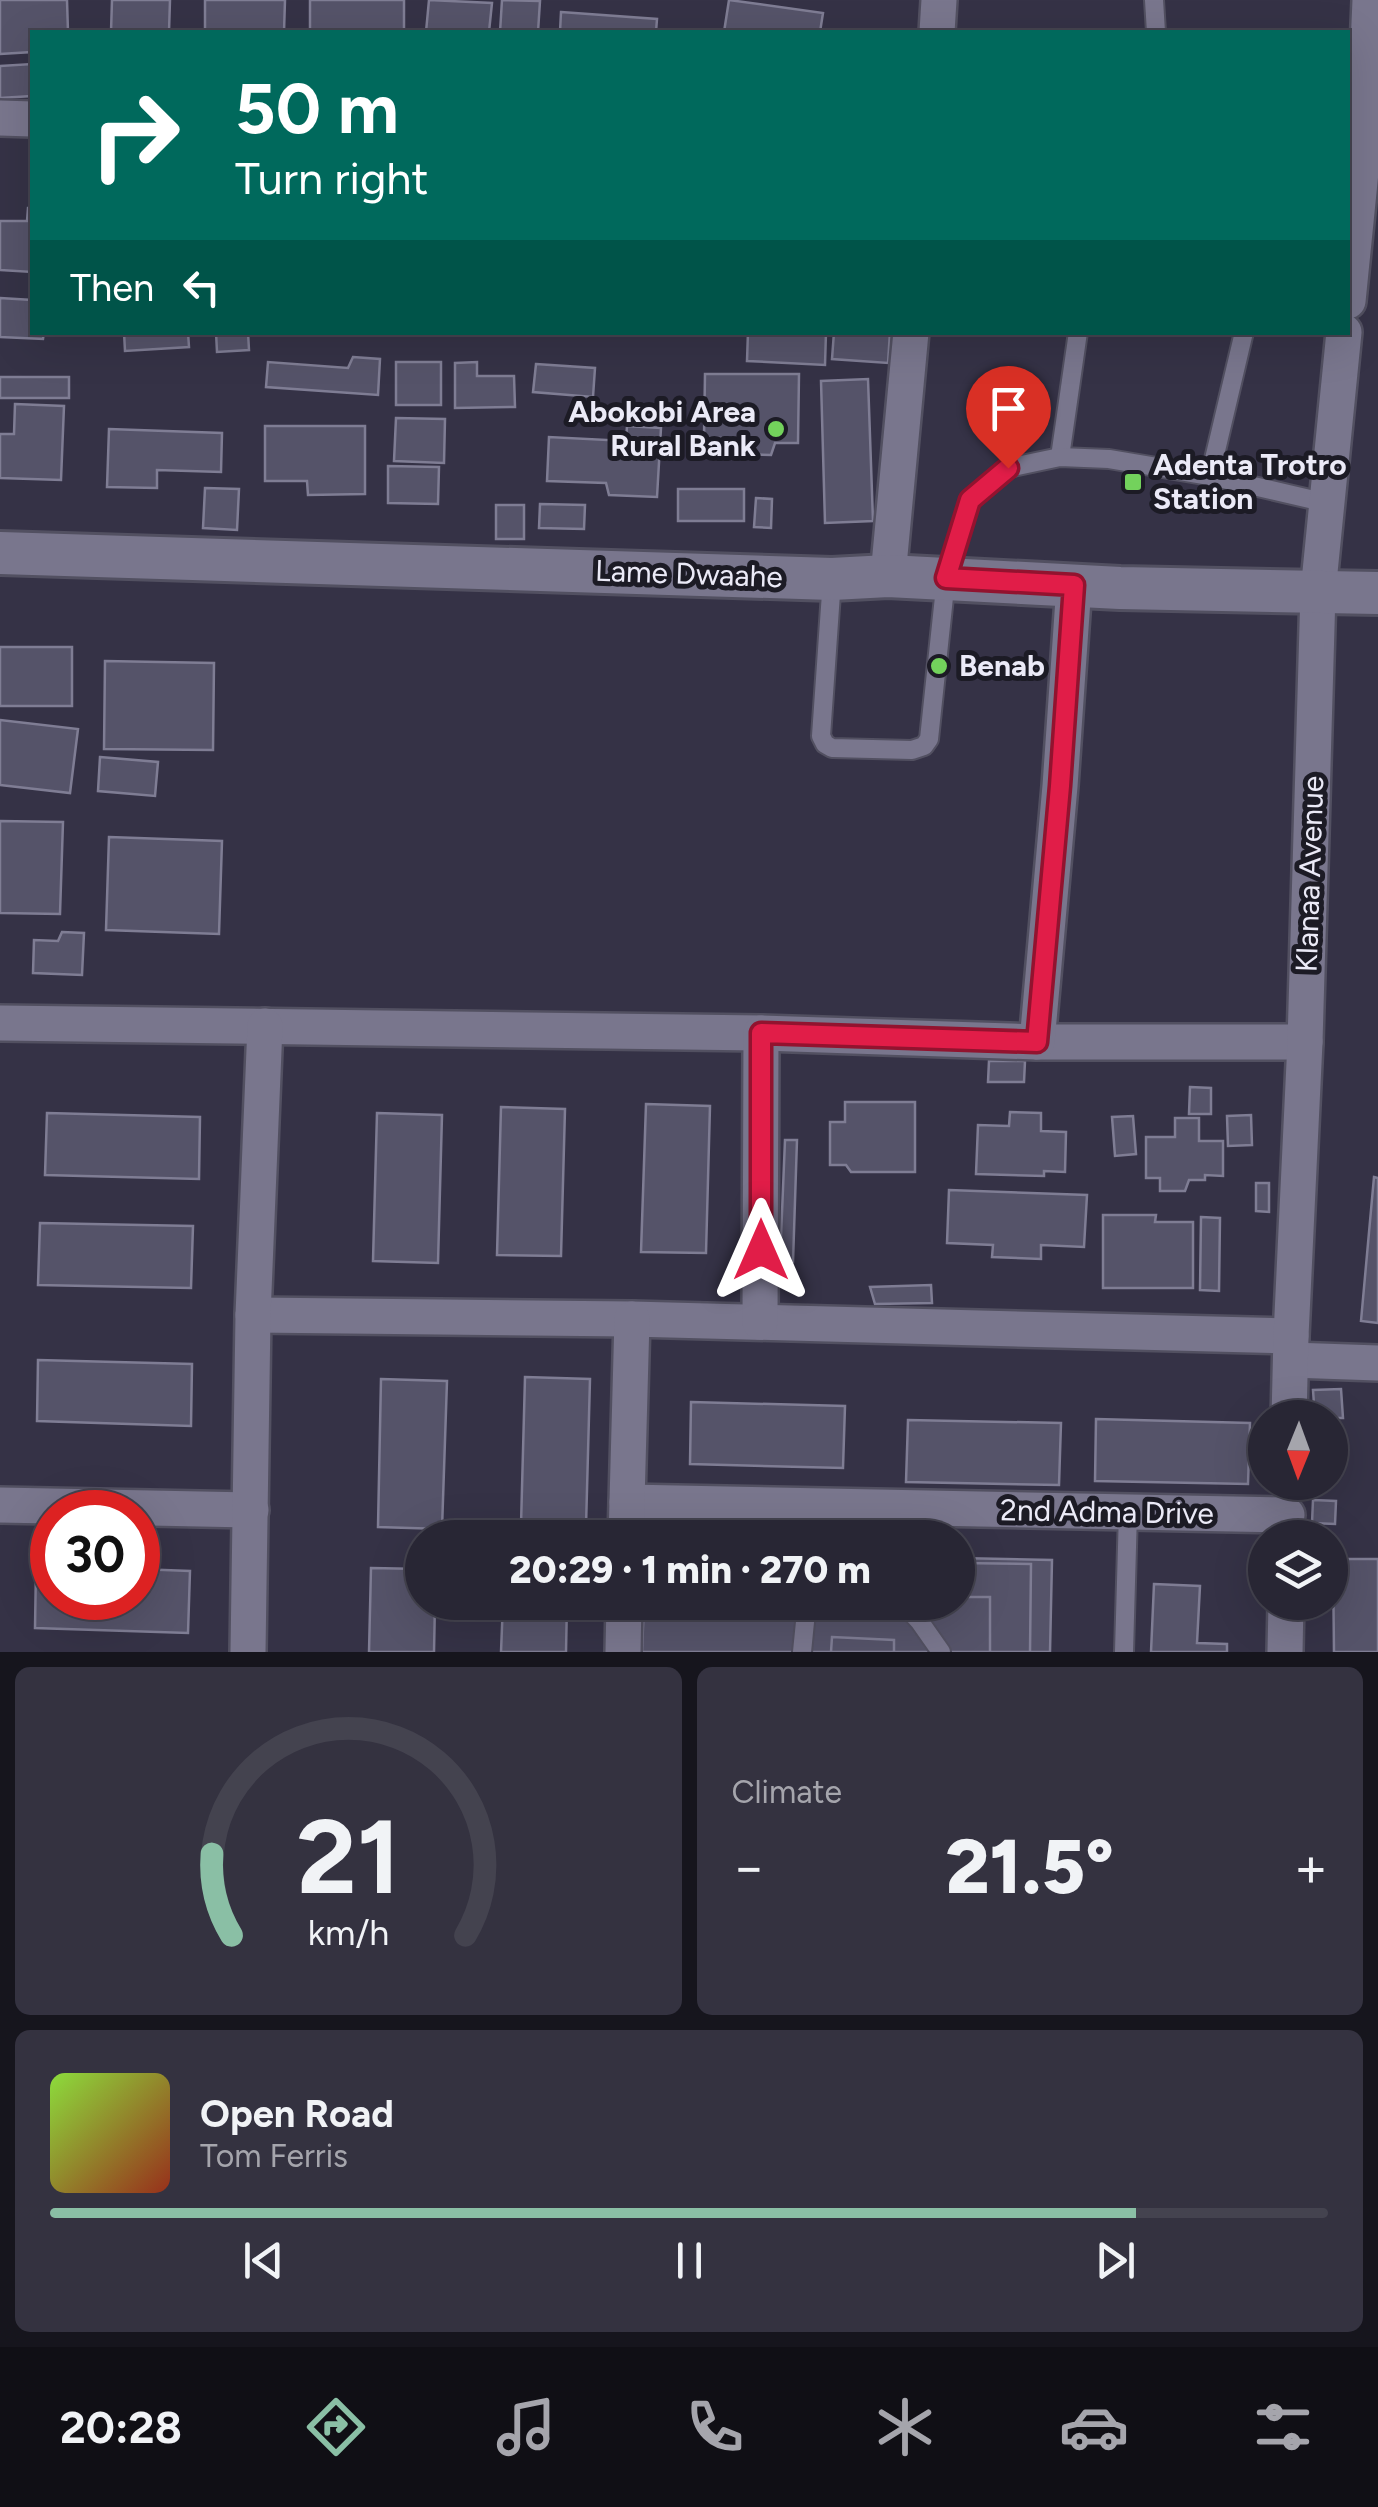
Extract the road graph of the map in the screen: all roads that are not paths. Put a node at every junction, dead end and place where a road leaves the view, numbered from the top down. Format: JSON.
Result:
{"nodes":[{"id":1,"x":940,"y":0,"type":"edge"},
{"id":2,"x":1154,"y":0,"type":"edge"},
{"id":3,"x":1370,"y":0,"type":"edge"},
{"id":4,"x":936,"y":30,"type":"edge"},
{"id":5,"x":1156,"y":30,"type":"edge"},
{"id":6,"x":0,"y":118,"type":"edge"},
{"id":7,"x":30,"y":119,"type":"edge"},
{"id":8,"x":1364,"y":125,"type":"edge"},
{"id":9,"x":1350,"y":279,"type":"edge"},
{"id":10,"x":911,"y":335,"type":"edge"},
{"id":11,"x":1078,"y":335,"type":"edge"},
{"id":12,"x":1243,"y":335,"type":"edge"},
{"id":13,"x":1344,"y":335,"type":"edge"},
{"id":14,"x":1060,"y":456,"type":"junction"},
{"id":15,"x":1210,"y":476,"type":"junction"},
{"id":16,"x":1327,"y":502,"type":"junction"},
{"id":17,"x":0,"y":553,"type":"edge"},
{"id":18,"x":888,"y":576,"type":"junction"},
{"id":19,"x":946,"y":578,"type":"junction"},
{"id":20,"x":832,"y":579,"type":"junction"},
{"id":21,"x":1074,"y":585,"type":"junction"},
{"id":22,"x":1318,"y":592,"type":"junction"},
{"id":23,"x":1378,"y":592,"type":"edge"},
{"id":24,"x":0,"y":1022,"type":"edge"},
{"id":25,"x":265,"y":1026,"type":"junction"},
{"id":26,"x":761,"y":1033,"type":"junction"},
{"id":27,"x":1037,"y":1042,"type":"junction"},
{"id":28,"x":1305,"y":1042,"type":"junction"},
{"id":29,"x":253,"y":1314,"type":"junction"},
{"id":30,"x":632,"y":1319,"type":"junction"},
{"id":31,"x":760,"y":1322,"type":"junction"},
{"id":32,"x":1291,"y":1348,"type":"junction"},
{"id":33,"x":1378,"y":1363,"type":"edge"},
{"id":34,"x":1290,"y":1400,"type":"edge"},
{"id":35,"x":0,"y":1505,"type":"edge"},
{"id":36,"x":250,"y":1510,"type":"junction"},
{"id":37,"x":1128,"y":1512,"type":"junction"},
{"id":38,"x":1287,"y":1512,"type":"edge"},
{"id":39,"x":626,"y":1520,"type":"edge"},
{"id":40,"x":925,"y":1520,"type":"edge"},
{"id":41,"x":624,"y":1620,"type":"edge"},
{"id":42,"x":805,"y":1620,"type":"edge"},
{"id":43,"x":918,"y":1620,"type":"edge"},
{"id":44,"x":1286,"y":1620,"type":"edge"},
{"id":45,"x":248,"y":1652,"type":"edge"},
{"id":46,"x":623,"y":1652,"type":"edge"},
{"id":47,"x":802,"y":1652,"type":"edge"},
{"id":48,"x":941,"y":1652,"type":"edge"},
{"id":49,"x":1124,"y":1652,"type":"edge"},
{"id":50,"x":1285,"y":1652,"type":"edge"}],
"edges":[{"from":1,"to":4,"type":"street"},
{"from":2,"to":5,"type":"lane"},
{"from":3,"to":8,"type":"street"},
{"from":6,"to":7,"type":"street"},
{"from":8,"to":9,"type":"street"},
{"from":10,"to":18,"type":"street"},
{"from":11,"to":14,"type":"lane"},
{"from":12,"to":15,"type":"lane"},
{"from":13,"to":16,"type":"street","name":"Klanaa Avenue"},
{"from":14,"to":15,"type":"lane"},
{"from":14,"to":19,"type":"lane"},
{"from":15,"to":16,"type":"lane"},
{"from":16,"to":22,"type":"street","name":"Klanaa Avenue"},
{"from":17,"to":20,"type":"street","name":"Lame Dwaahe"},
{"from":18,"to":19,"type":"street","name":"Lame Dwaahe"},
{"from":18,"to":20,"type":"street","name":"Lame Dwaahe"},
{"from":19,"to":20,"type":"lane"},
{"from":19,"to":21,"type":"street","name":"Lame Dwaahe"},
{"from":21,"to":22,"type":"street","name":"Lame Dwaahe"},
{"from":21,"to":27,"type":"street"},
{"from":22,"to":23,"type":"street","name":"Lame Dwaahe"},
{"from":22,"to":28,"type":"street","name":"Klanaa Avenue"},
{"from":24,"to":25,"type":"street"},
{"from":25,"to":26,"type":"street"},
{"from":25,"to":29,"type":"street"},
{"from":26,"to":27,"type":"street"},
{"from":26,"to":31,"type":"street"},
{"from":27,"to":28,"type":"street"},
{"from":28,"to":32,"type":"street","name":"Klanaa Avenue"},
{"from":29,"to":30,"type":"street"},
{"from":29,"to":36,"type":"street"},
{"from":30,"to":31,"type":"street"},
{"from":30,"to":39,"type":"street"},
{"from":31,"to":32,"type":"street"},
{"from":32,"to":33,"type":"street"},
{"from":32,"to":34,"type":"street","name":"Klanaa Avenue"},
{"from":35,"to":36,"type":"street"},
{"from":36,"to":45,"type":"street"},
{"from":37,"to":38,"type":"street","name":"2nd Adma Drive"},
{"from":37,"to":40,"type":"street","name":"2nd Adma Drive"},
{"from":37,"to":49,"type":"lane"},
{"from":41,"to":46,"type":"street"},
{"from":42,"to":47,"type":"lane"},
{"from":43,"to":48,"type":"lane"},
{"from":44,"to":50,"type":"street"}]}
